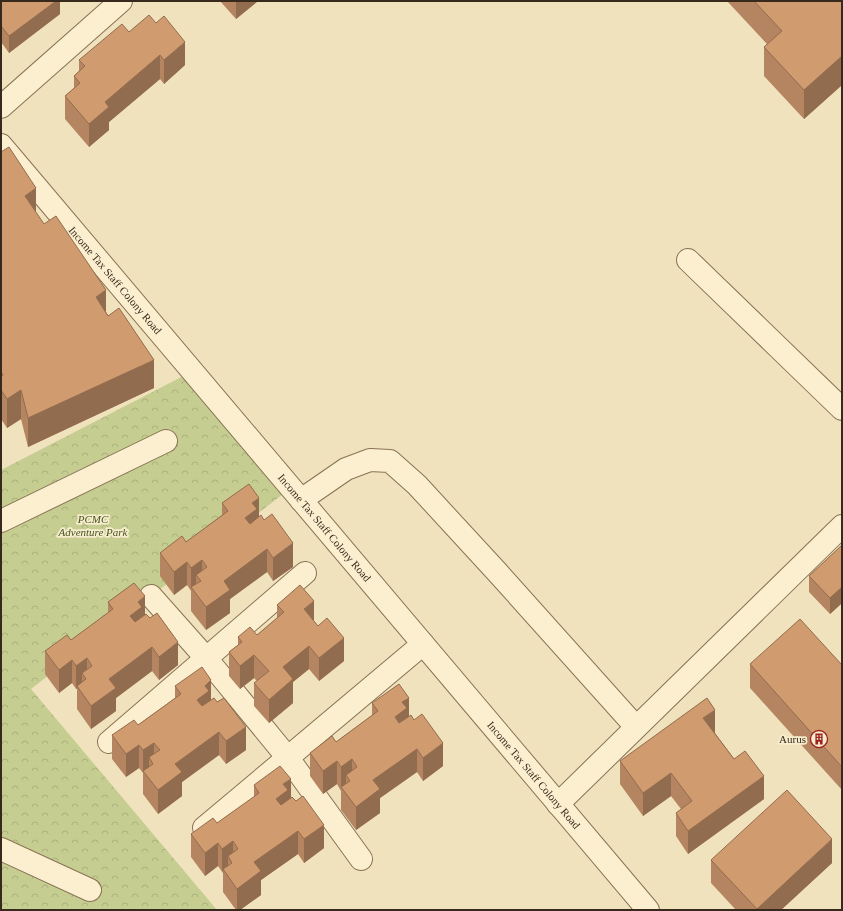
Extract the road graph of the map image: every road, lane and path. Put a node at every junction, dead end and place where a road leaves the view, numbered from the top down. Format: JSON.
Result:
{"nodes":[{"id":1,"x":121,"y":1,"type":"edge"},
{"id":2,"x":1,"y":107,"type":"edge"},
{"id":3,"x":1,"y":145,"type":"edge"},
{"id":4,"x":688,"y":260,"type":"dead end"},
{"id":5,"x":842,"y":409,"type":"edge"},
{"id":6,"x":166,"y":441,"type":"dead end"},
{"id":7,"x":301,"y":500,"type":"junction"},
{"id":8,"x":1,"y":521,"type":"edge"},
{"id":9,"x":842,"y":526,"type":"edge"},
{"id":10,"x":305,"y":573,"type":"dead end"},
{"id":11,"x":151,"y":596,"type":"dead end"},
{"id":12,"x":423,"y":644,"type":"junction"},
{"id":13,"x":206,"y":658,"type":"junction"},
{"id":14,"x":636,"y":727,"type":"junction"},
{"id":15,"x":109,"y":742,"type":"dead end"},
{"id":16,"x":288,"y":758,"type":"junction"},
{"id":17,"x":558,"y":804,"type":"junction"},
{"id":18,"x":204,"y":828,"type":"edge"},
{"id":19,"x":1,"y":848,"type":"edge"},
{"id":20,"x":362,"y":859,"type":"dead end"},
{"id":21,"x":90,"y":890,"type":"dead end"},
{"id":22,"x":648,"y":910,"type":"edge"}],
"edges":[{"from":1,"to":2,"type":"street"},
{"from":3,"to":7,"type":"street","name":"Income Tax Staff Colony Road"},
{"from":4,"to":5,"type":"street"},
{"from":6,"to":8,"type":"street"},
{"from":7,"to":12,"type":"street","name":"Income Tax Staff Colony Road"},
{"from":7,"to":14,"type":"street"},
{"from":9,"to":14,"type":"street"},
{"from":10,"to":13,"type":"street"},
{"from":11,"to":13,"type":"street"},
{"from":12,"to":16,"type":"street"},
{"from":12,"to":17,"type":"street","name":"Income Tax Staff Colony Road"},
{"from":13,"to":15,"type":"street"},
{"from":13,"to":16,"type":"street"},
{"from":14,"to":17,"type":"street"},
{"from":16,"to":18,"type":"street"},
{"from":16,"to":20,"type":"street"},
{"from":17,"to":22,"type":"street","name":"Income Tax Staff Colony Road"},
{"from":19,"to":21,"type":"street"}]}
